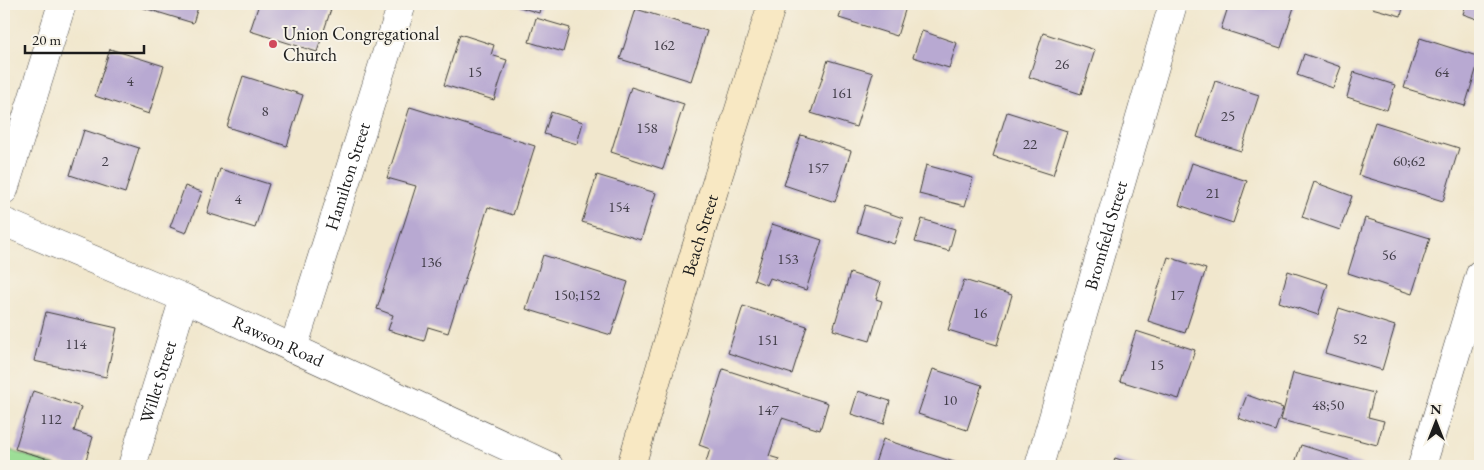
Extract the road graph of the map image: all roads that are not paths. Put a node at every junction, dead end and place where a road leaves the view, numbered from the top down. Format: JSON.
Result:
{"nodes":[{"id":1,"x":62,"y":4,"type":"edge"},
{"id":2,"x":402,"y":4,"type":"edge"},
{"id":3,"x":772,"y":4,"type":"edge"},
{"id":4,"x":1173,"y":4,"type":"edge"},
{"id":5,"x":4,"y":190,"type":"edge"},
{"id":6,"x":4,"y":222,"type":"edge"},
{"id":7,"x":1480,"y":274,"type":"edge"},
{"id":8,"x":184,"y":298,"type":"junction"},
{"id":9,"x":293,"y":349,"type":"junction"},
{"id":10,"x":132,"y":466,"type":"edge"},
{"id":11,"x":548,"y":466,"type":"edge"},
{"id":12,"x":631,"y":466,"type":"edge"},
{"id":13,"x":1039,"y":466,"type":"edge"},
{"id":14,"x":1422,"y":466,"type":"edge"}],
"edges":[{"from":1,"to":5,"type":"street"},
{"from":2,"to":9,"type":"street","name":"Hamilton Street"},
{"from":3,"to":12,"type":"street","name":"Beach Street"},
{"from":4,"to":13,"type":"street","name":"Bromfield Street"},
{"from":6,"to":8,"type":"street","name":"Rawson Road"},
{"from":7,"to":14,"type":"street"},
{"from":8,"to":9,"type":"street","name":"Rawson Road"},
{"from":8,"to":10,"type":"street","name":"Willet Street"},
{"from":9,"to":11,"type":"street","name":"Rawson Road"}]}
